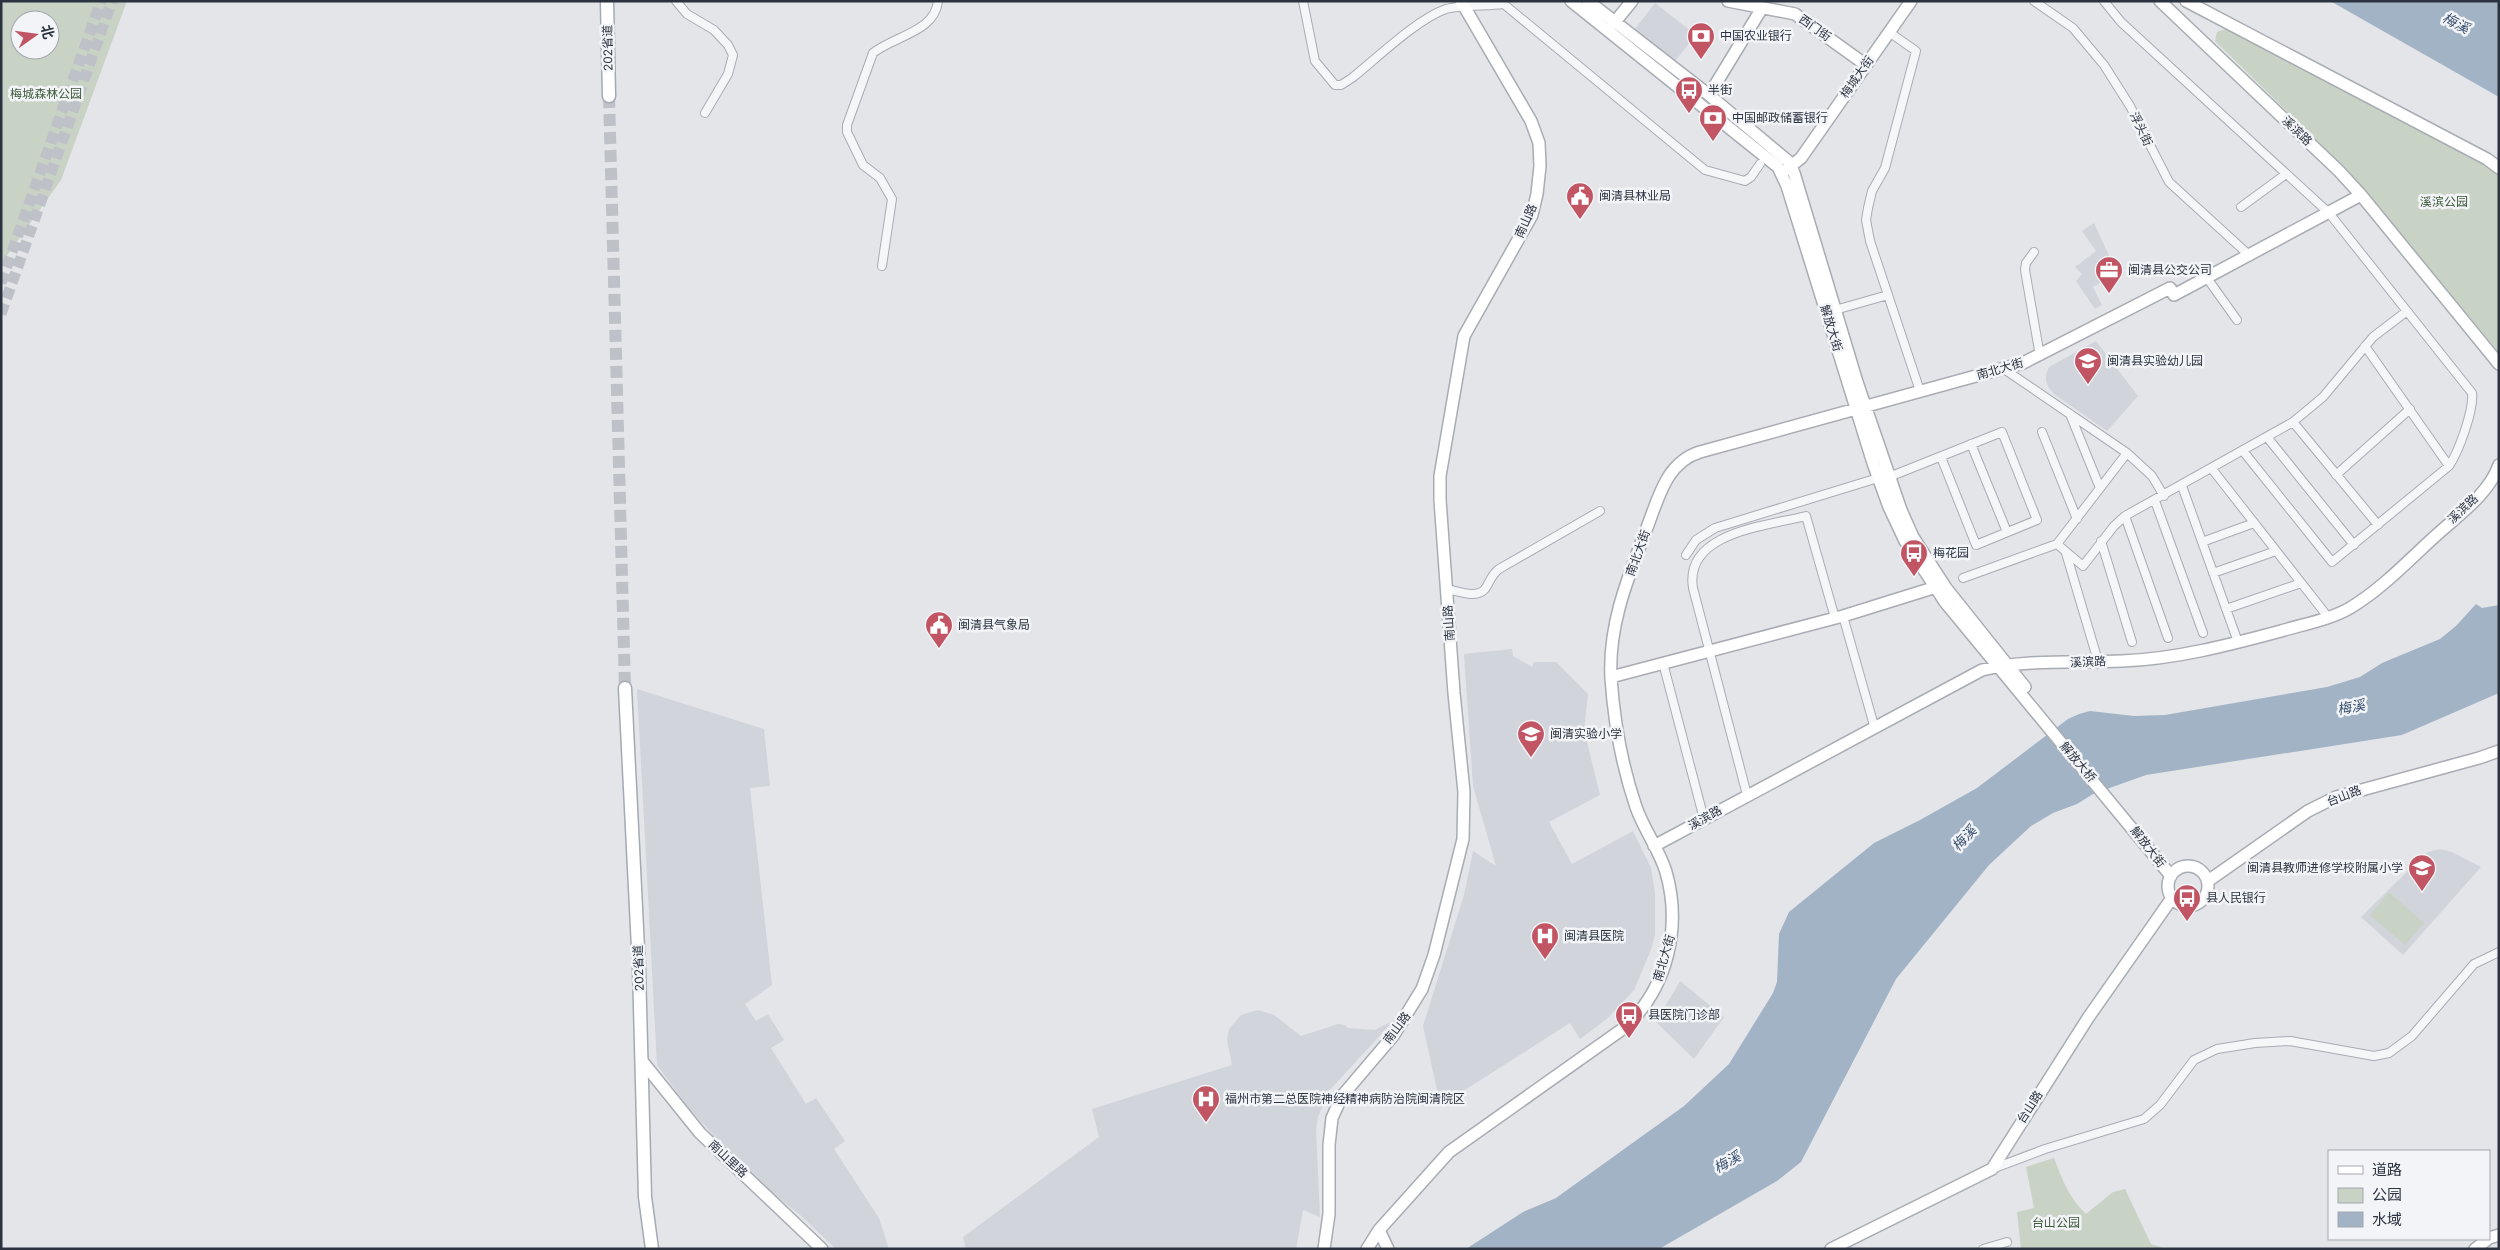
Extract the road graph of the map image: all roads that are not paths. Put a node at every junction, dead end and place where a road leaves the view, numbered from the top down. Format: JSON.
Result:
{"nodes":[{"id":1,"x":607,"y":1,"type":"edge"},
{"id":2,"x":676,"y":1,"type":"edge"},
{"id":3,"x":938,"y":1,"type":"edge"},
{"id":4,"x":1303,"y":1,"type":"edge"},
{"id":5,"x":1571,"y":1,"type":"edge"},
{"id":6,"x":1588,"y":1,"type":"edge"},
{"id":7,"x":1632,"y":1,"type":"edge"},
{"id":8,"x":1728,"y":1,"type":"edge"},
{"id":9,"x":1912,"y":1,"type":"edge"},
{"id":10,"x":2034,"y":1,"type":"edge"},
{"id":11,"x":2104,"y":1,"type":"edge"},
{"id":12,"x":2160,"y":1,"type":"edge"},
{"id":13,"x":2186,"y":1,"type":"edge"},
{"id":14,"x":1502,"y":3,"type":"edge"},
{"id":15,"x":1463,"y":4,"type":"edge"},
{"id":16,"x":1762,"y":8,"type":"junction"},
{"id":17,"x":1614,"y":23,"type":"junction"},
{"id":18,"x":1889,"y":32,"type":"junction"},
{"id":19,"x":1866,"y":65,"type":"junction"},
{"id":20,"x":608,"y":96,"type":"tunnel mouth"},
{"id":21,"x":1709,"y":96,"type":"junction"},
{"id":22,"x":705,"y":113,"type":"dead end"},
{"id":23,"x":1760,"y":164,"type":"dead end"},
{"id":24,"x":1792,"y":167,"type":"junction"},
{"id":25,"x":2499,"y":168,"type":"edge"},
{"id":26,"x":1781,"y":172,"type":"junction"},
{"id":27,"x":2286,"y":174,"type":"junction"},
{"id":28,"x":2361,"y":195,"type":"junction"},
{"id":29,"x":2241,"y":207,"type":"dead end"},
{"id":30,"x":2329,"y":213,"type":"junction"},
{"id":31,"x":2034,"y":252,"type":"dead end"},
{"id":32,"x":2250,"y":256,"type":"junction"},
{"id":33,"x":882,"y":266,"type":"dead end"},
{"id":34,"x":2207,"y":278,"type":"junction"},
{"id":35,"x":1888,"y":295,"type":"junction"},
{"id":36,"x":1835,"y":310,"type":"junction"},
{"id":37,"x":2407,"y":311,"type":"junction"},
{"id":38,"x":2237,"y":320,"type":"dead end"},
{"id":39,"x":2365,"y":346,"type":"junction"},
{"id":40,"x":2040,"y":356,"type":"junction"},
{"id":41,"x":2499,"y":364,"type":"edge"},
{"id":42,"x":2004,"y":368,"type":"junction"},
{"id":43,"x":1920,"y":391,"type":"junction"},
{"id":44,"x":1860,"y":407,"type":"junction"},
{"id":45,"x":2410,"y":409,"type":"junction"},
{"id":46,"x":2069,"y":412,"type":"junction"},
{"id":47,"x":2293,"y":422,"type":"junction"},
{"id":48,"x":2042,"y":432,"type":"dead end"},
{"id":49,"x":2267,"y":437,"type":"junction"},
{"id":50,"x":1972,"y":444,"type":"junction"},
{"id":51,"x":2243,"y":451,"type":"junction"},
{"id":52,"x":2126,"y":452,"type":"junction"},
{"id":53,"x":1941,"y":457,"type":"junction"},
{"id":54,"x":2499,"y":465,"type":"edge"},
{"id":55,"x":2449,"y":466,"type":"junction"},
{"id":56,"x":2212,"y":469,"type":"junction"},
{"id":57,"x":2336,"y":475,"type":"junction"},
{"id":58,"x":1883,"y":478,"type":"junction"},
{"id":59,"x":2182,"y":486,"type":"junction"},
{"id":60,"x":2100,"y":488,"type":"junction"},
{"id":61,"x":2164,"y":496,"type":"junction"},
{"id":62,"x":2155,"y":501,"type":"junction"},
{"id":63,"x":1600,"y":511,"type":"dead end"},
{"id":64,"x":2125,"y":516,"type":"junction"},
{"id":65,"x":2077,"y":519,"type":"junction"},
{"id":66,"x":2254,"y":523,"type":"junction"},
{"id":67,"x":2378,"y":525,"type":"junction"},
{"id":68,"x":2007,"y":532,"type":"junction"},
{"id":69,"x":2101,"y":541,"type":"junction"},
{"id":70,"x":2202,"y":542,"type":"junction"},
{"id":71,"x":2057,"y":544,"type":"junction"},
{"id":72,"x":2354,"y":545,"type":"junction"},
{"id":73,"x":2276,"y":551,"type":"junction"},
{"id":74,"x":2066,"y":552,"type":"junction"},
{"id":75,"x":1686,"y":555,"type":"dead end"},
{"id":76,"x":2213,"y":573,"type":"junction"},
{"id":77,"x":1963,"y":578,"type":"dead end"},
{"id":78,"x":2301,"y":583,"type":"junction"},
{"id":79,"x":1933,"y":588,"type":"junction"},
{"id":80,"x":1447,"y":589,"type":"junction"},
{"id":81,"x":2226,"y":609,"type":"junction"},
{"id":82,"x":1839,"y":617,"type":"junction"},
{"id":83,"x":2328,"y":618,"type":"junction"},
{"id":84,"x":2203,"y":633,"type":"dead end"},
{"id":85,"x":2168,"y":638,"type":"dead end"},
{"id":86,"x":2132,"y":642,"type":"dead end"},
{"id":87,"x":2238,"y":642,"type":"junction"},
{"id":88,"x":1709,"y":652,"type":"junction"},
{"id":89,"x":2098,"y":662,"type":"junction"},
{"id":90,"x":1663,"y":663,"type":"junction"},
{"id":91,"x":2004,"y":666,"type":"junction"},
{"id":92,"x":1611,"y":677,"type":"junction"},
{"id":93,"x":625,"y":688,"type":"tunnel mouth"},
{"id":94,"x":2034,"y":704,"type":"joint"},
{"id":95,"x":1875,"y":728,"type":"junction"},
{"id":96,"x":2499,"y":751,"type":"edge"},
{"id":97,"x":1747,"y":795,"type":"junction"},
{"id":98,"x":2127,"y":816,"type":"joint"},
{"id":99,"x":1704,"y":819,"type":"junction"},
{"id":100,"x":1654,"y":846,"type":"junction"},
{"id":101,"x":2173,"y":873,"type":"junction"},
{"id":102,"x":2208,"y":881,"type":"junction"},
{"id":103,"x":2172,"y":898,"type":"junction"},
{"id":104,"x":2499,"y":952,"type":"edge"},
{"id":105,"x":642,"y":1061,"type":"junction"},
{"id":106,"x":1992,"y":1169,"type":"junction"},
{"id":107,"x":1379,"y":1230,"type":"junction"},
{"id":108,"x":2486,"y":1240,"type":"edge"},
{"id":109,"x":2007,"y":1242,"type":"dead end"},
{"id":110,"x":652,"y":1249,"type":"edge"},
{"id":111,"x":822,"y":1249,"type":"edge"},
{"id":112,"x":1324,"y":1249,"type":"edge"},
{"id":113,"x":1367,"y":1249,"type":"edge"},
{"id":114,"x":1388,"y":1249,"type":"edge"},
{"id":115,"x":1831,"y":1249,"type":"edge"},
{"id":116,"x":1983,"y":1249,"type":"edge"},
{"id":117,"x":2475,"y":1249,"type":"edge"}],
"edges":[{"from":1,"to":20,"type":"main road","name":"202省道"},
{"from":2,"to":22,"type":"street"},
{"from":3,"to":33,"type":"street"},
{"from":4,"to":15,"type":"street"},
{"from":5,"to":26,"type":"street","name":"解放大街"},
{"from":6,"to":17,"type":"street","name":"解放大街"},
{"from":7,"to":17,"type":"street"},
{"from":8,"to":16,"type":"street","name":"西门街"},
{"from":9,"to":18,"type":"street","name":"梅城大街"},
{"from":10,"to":32,"type":"street","name":"浮头街"},
{"from":11,"to":27,"type":"street"},
{"from":12,"to":28,"type":"street","name":"溪滨路"},
{"from":13,"to":25,"type":"street"},
{"from":14,"to":15,"type":"street"},
{"from":14,"to":23,"type":"street"},
{"from":15,"to":80,"type":"street","name":"南山路"},
{"from":16,"to":19,"type":"street","name":"西门街"},
{"from":16,"to":21,"type":"street"},
{"from":17,"to":21,"type":"street","name":"解放大街"},
{"from":18,"to":19,"type":"street","name":"梅城大街"},
{"from":18,"to":35,"type":"street"},
{"from":19,"to":24,"type":"street","name":"梅城大街"},
{"from":21,"to":24,"type":"street","name":"解放大街"},
{"from":24,"to":26,"type":"street","name":"梅城大街"},
{"from":24,"to":36,"type":"street","name":"解放大街"},
{"from":26,"to":44,"type":"street","name":"解放大街"},
{"from":27,"to":29,"type":"street"},
{"from":27,"to":30,"type":"street"},
{"from":28,"to":30,"type":"street","name":"南北大街"},
{"from":28,"to":41,"type":"street","name":"溪滨路"},
{"from":30,"to":32,"type":"street","name":"南北大街"},
{"from":30,"to":37,"type":"street"},
{"from":31,"to":40,"type":"street"},
{"from":32,"to":34,"type":"street","name":"南北大街"},
{"from":34,"to":38,"type":"street"},
{"from":34,"to":40,"type":"street","name":"南北大街"},
{"from":35,"to":36,"type":"street"},
{"from":35,"to":43,"type":"street"},
{"from":36,"to":44,"type":"street","name":"解放大街"},
{"from":37,"to":39,"type":"street"},
{"from":37,"to":55,"type":"street"},
{"from":39,"to":45,"type":"street"},
{"from":39,"to":47,"type":"street"},
{"from":40,"to":42,"type":"street","name":"南北大街"},
{"from":42,"to":43,"type":"street","name":"南北大街"},
{"from":42,"to":46,"type":"street"},
{"from":43,"to":44,"type":"street","name":"南北大街"},
{"from":44,"to":58,"type":"street","name":"解放大街"},
{"from":44,"to":92,"type":"street","name":"南北大街"},
{"from":45,"to":55,"type":"street"},
{"from":45,"to":57,"type":"street"},
{"from":46,"to":52,"type":"street"},
{"from":46,"to":60,"type":"street"},
{"from":47,"to":49,"type":"street"},
{"from":47,"to":57,"type":"street"},
{"from":48,"to":65,"type":"street"},
{"from":49,"to":51,"type":"street"},
{"from":49,"to":72,"type":"street"},
{"from":50,"to":53,"type":"street"},
{"from":50,"to":68,"type":"street"},
{"from":50,"to":68,"type":"street"},
{"from":51,"to":56,"type":"street"},
{"from":51,"to":72,"type":"street"},
{"from":52,"to":60,"type":"street"},
{"from":52,"to":61,"type":"street"},
{"from":53,"to":58,"type":"street"},
{"from":53,"to":68,"type":"street"},
{"from":54,"to":83,"type":"street","name":"溪滨路"},
{"from":55,"to":67,"type":"street"},
{"from":56,"to":59,"type":"street"},
{"from":56,"to":66,"type":"street"},
{"from":57,"to":67,"type":"street"},
{"from":58,"to":75,"type":"street"},
{"from":58,"to":79,"type":"street","name":"解放大街"},
{"from":58,"to":91,"type":"street","name":"解放大街"},
{"from":59,"to":61,"type":"street"},
{"from":59,"to":70,"type":"street"},
{"from":60,"to":65,"type":"street"},
{"from":61,"to":62,"type":"street"},
{"from":62,"to":64,"type":"street"},
{"from":62,"to":84,"type":"street"},
{"from":63,"to":80,"type":"street"},
{"from":64,"to":69,"type":"street"},
{"from":64,"to":85,"type":"street"},
{"from":65,"to":71,"type":"street"},
{"from":66,"to":70,"type":"street"},
{"from":66,"to":73,"type":"street"},
{"from":67,"to":72,"type":"street"},
{"from":69,"to":74,"type":"street"},
{"from":69,"to":86,"type":"street"},
{"from":70,"to":76,"type":"street"},
{"from":71,"to":74,"type":"street"},
{"from":71,"to":77,"type":"street"},
{"from":73,"to":76,"type":"street"},
{"from":73,"to":78,"type":"street"},
{"from":74,"to":89,"type":"street"},
{"from":76,"to":81,"type":"street"},
{"from":78,"to":81,"type":"street"},
{"from":78,"to":83,"type":"street"},
{"from":79,"to":82,"type":"street"},
{"from":79,"to":91,"type":"street","name":"解放大街"},
{"from":80,"to":112,"type":"street","name":"南山路"},
{"from":81,"to":87,"type":"street"},
{"from":82,"to":88,"type":"street"},
{"from":82,"to":88,"type":"street"},
{"from":82,"to":95,"type":"street"},
{"from":83,"to":87,"type":"street","name":"溪滨路"},
{"from":87,"to":89,"type":"street","name":"溪滨路"},
{"from":88,"to":90,"type":"street"},
{"from":88,"to":97,"type":"street"},
{"from":89,"to":91,"type":"street","name":"溪滨路"},
{"from":90,"to":92,"type":"street"},
{"from":90,"to":99,"type":"street"},
{"from":91,"to":94,"type":"street","name":"解放大街"},
{"from":91,"to":95,"type":"street","name":"溪滨路"},
{"from":92,"to":100,"type":"street","name":"南北大街"},
{"from":93,"to":105,"type":"main road","name":"202省道"},
{"from":94,"to":98,"type":"street","name":"解放大桥"},
{"from":95,"to":97,"type":"street","name":"溪滨路"},
{"from":96,"to":102,"type":"street","name":"台山路"},
{"from":97,"to":99,"type":"street","name":"溪滨路"},
{"from":98,"to":101,"type":"street","name":"解放大街"},
{"from":99,"to":100,"type":"street","name":"溪滨路"},
{"from":100,"to":107,"type":"street","name":"南北大街"},
{"from":101,"to":102,"type":"street"},
{"from":101,"to":103,"type":"street"},
{"from":102,"to":103,"type":"street"},
{"from":103,"to":106,"type":"street","name":"台山路"},
{"from":104,"to":106,"type":"street"},
{"from":105,"to":110,"type":"main road","name":"202省道"},
{"from":105,"to":111,"type":"street","name":"南山里路"},
{"from":106,"to":115,"type":"street"},
{"from":107,"to":113,"type":"street","name":"南北大街"},
{"from":107,"to":114,"type":"street"},
{"from":108,"to":117,"type":"street"},
{"from":109,"to":116,"type":"street"}]}
